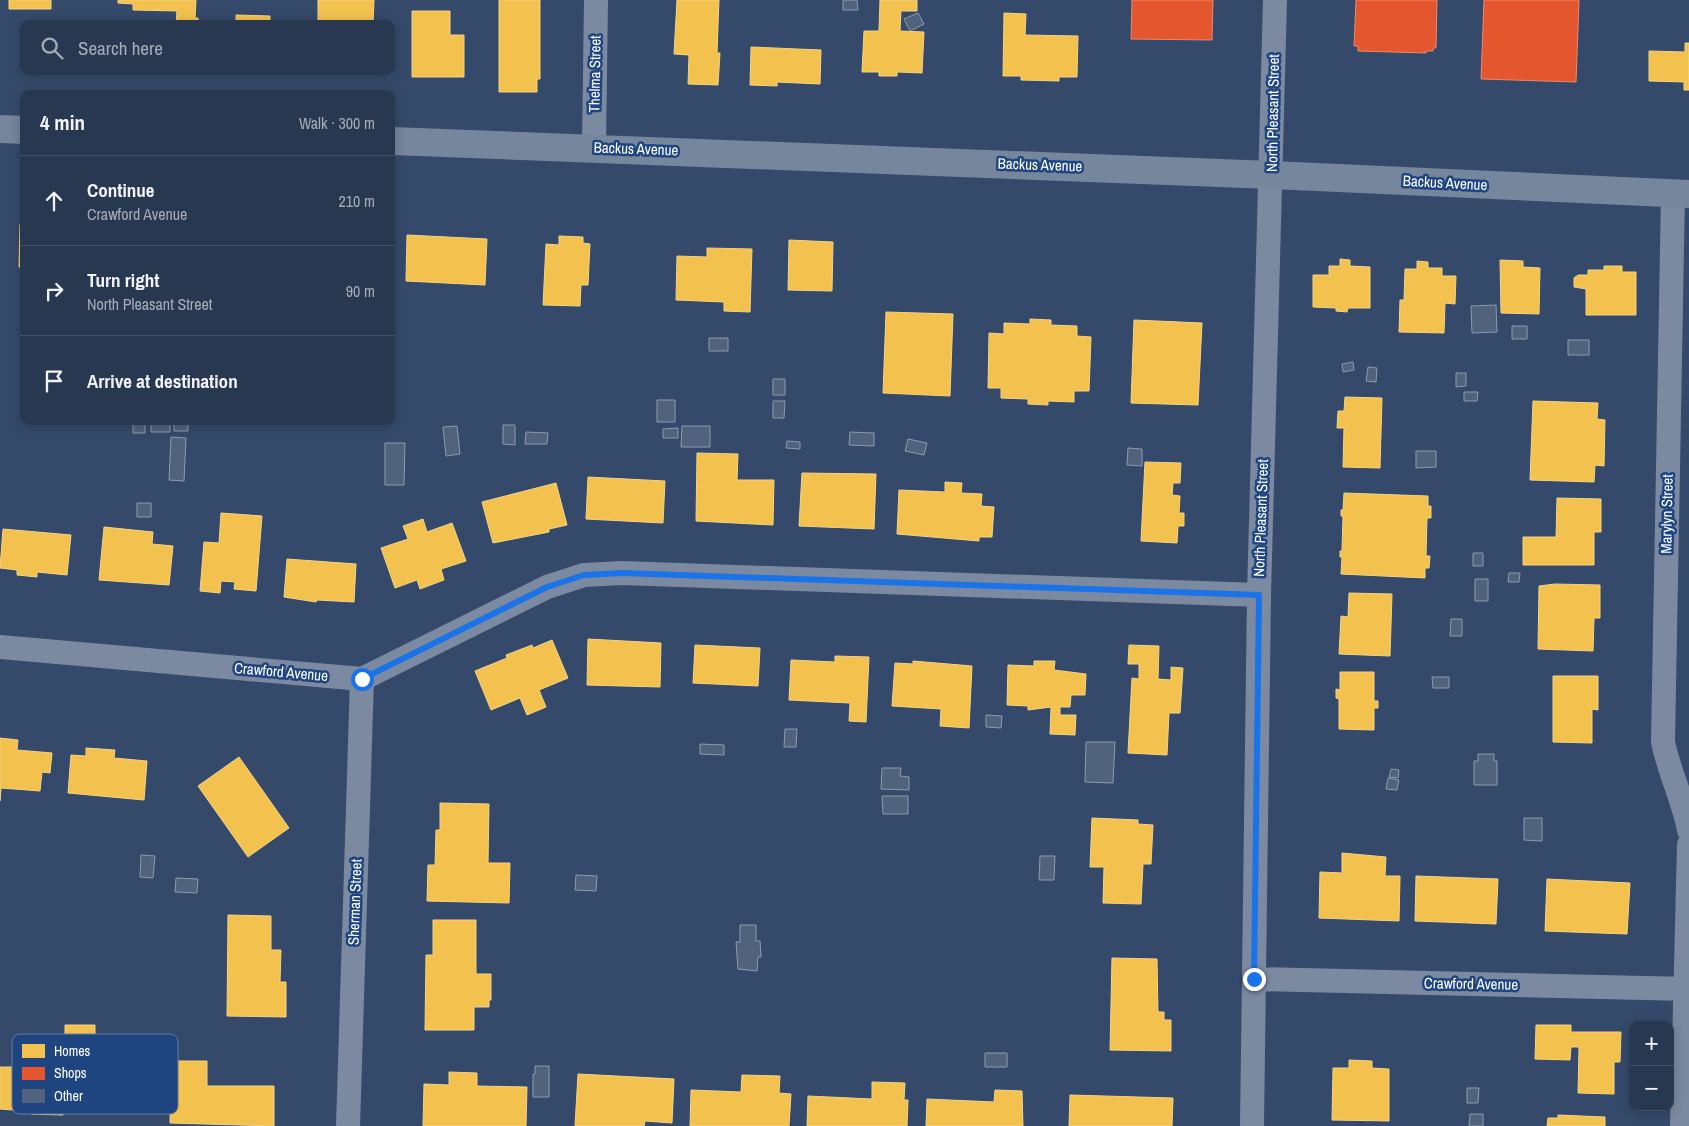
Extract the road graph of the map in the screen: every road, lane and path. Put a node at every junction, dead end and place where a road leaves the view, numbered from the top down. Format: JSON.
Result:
{"nodes":[{"id":1,"x":596,"y":0,"type":"edge"},
{"id":2,"x":1275,"y":0,"type":"edge"},
{"id":3,"x":0,"y":129,"type":"edge"},
{"id":4,"x":20,"y":130,"type":"edge"},
{"id":5,"x":395,"y":141,"type":"edge"},
{"id":6,"x":594,"y":147,"type":"junction"},
{"id":7,"x":1272,"y":175,"type":"junction"},
{"id":8,"x":1681,"y":194,"type":"edge"},
{"id":9,"x":1259,"y":595,"type":"junction"},
{"id":10,"x":0,"y":647,"type":"edge"},
{"id":11,"x":362,"y":679,"type":"junction"},
{"id":12,"x":1689,"y":830,"type":"edge"},
{"id":13,"x":1689,"y":845,"type":"edge"},
{"id":14,"x":1254,"y":979,"type":"junction"},
{"id":15,"x":1687,"y":989,"type":"edge"},
{"id":16,"x":348,"y":1126,"type":"edge"},
{"id":17,"x":1252,"y":1126,"type":"edge"},
{"id":18,"x":1682,"y":1126,"type":"edge"}],
"edges":[{"from":1,"to":6,"type":"street","name":"Thelma Street"},
{"from":2,"to":7,"type":"street","name":"North Pleasant Street"},
{"from":3,"to":4,"type":"street"},
{"from":5,"to":6,"type":"street","name":"Backus Avenue"},
{"from":6,"to":7,"type":"street","name":"Backus Avenue"},
{"from":7,"to":8,"type":"street","name":"Backus Avenue"},
{"from":7,"to":9,"type":"street","name":"North Pleasant Street"},
{"from":8,"to":12,"type":"street","name":"Marylyn Street"},
{"from":9,"to":11,"type":"street"},
{"from":9,"to":14,"type":"street","name":"North Pleasant Street"},
{"from":10,"to":11,"type":"street","name":"Crawford Avenue"},
{"from":11,"to":16,"type":"street","name":"Sherman Street"},
{"from":13,"to":15,"type":"street"},
{"from":14,"to":15,"type":"street","name":"Crawford Avenue"},
{"from":14,"to":17,"type":"street","name":"North Pleasant Street"},
{"from":15,"to":18,"type":"street"}]}
